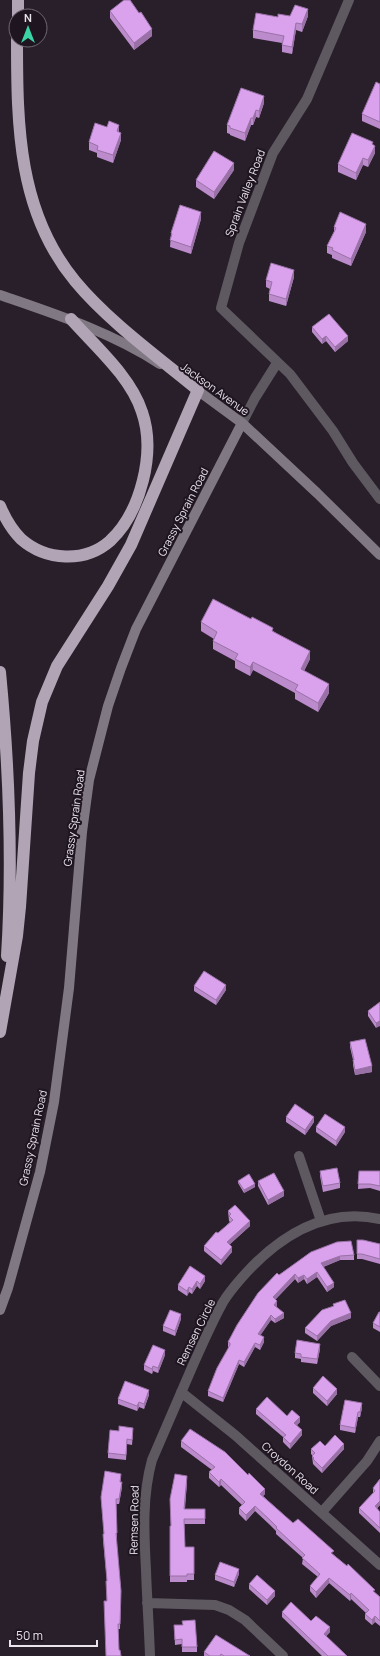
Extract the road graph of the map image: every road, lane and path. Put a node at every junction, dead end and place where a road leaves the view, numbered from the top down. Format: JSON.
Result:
{"nodes":[{"id":1,"x":349,"y":0,"type":"edge"},
{"id":2,"x":17,"y":48,"type":"edge"},
{"id":3,"x":0,"y":295,"type":"edge"},
{"id":4,"x":71,"y":319,"type":"junction"},
{"id":5,"x":277,"y":363,"type":"junction"},
{"id":6,"x":198,"y":390,"type":"junction"},
{"id":7,"x":242,"y":423,"type":"junction"},
{"id":8,"x":380,"y":498,"type":"edge"},
{"id":9,"x":0,"y":506,"type":"edge"},
{"id":10,"x":380,"y":555,"type":"edge"},
{"id":11,"x":0,"y":672,"type":"edge"},
{"id":12,"x":0,"y":1028,"type":"edge"},
{"id":13,"x":0,"y":1032,"type":"edge"},
{"id":14,"x":299,"y":1156,"type":"dead end"},
{"id":15,"x":380,"y":1219,"type":"edge"},
{"id":16,"x":321,"y":1221,"type":"junction"},
{"id":17,"x":0,"y":1310,"type":"edge"},
{"id":18,"x":352,"y":1357,"type":"dead end"},
{"id":19,"x":380,"y":1386,"type":"edge"},
{"id":20,"x":181,"y":1392,"type":"junction"},
{"id":21,"x":380,"y":1441,"type":"edge"},
{"id":22,"x":322,"y":1512,"type":"junction"},
{"id":23,"x":380,"y":1565,"type":"edge"},
{"id":24,"x":147,"y":1603,"type":"junction"},
{"id":25,"x":150,"y":1656,"type":"edge"},
{"id":26,"x":283,"y":1656,"type":"edge"}],
"edges":[{"from":1,"to":5,"type":"street","name":"Sprain Valley Road"},
{"from":2,"to":6,"type":"highway"},
{"from":3,"to":4,"type":"street","name":"Jackson Avenue"},
{"from":4,"to":6,"type":"street","name":"Jackson Avenue"},
{"from":4,"to":9,"type":"highway"},
{"from":5,"to":7,"type":"street","name":"Grassy Sprain Road"},
{"from":5,"to":8,"type":"street"},
{"from":6,"to":7,"type":"street","name":"Jackson Avenue"},
{"from":6,"to":13,"type":"highway"},
{"from":7,"to":10,"type":"street","name":"Jackson Avenue"},
{"from":7,"to":17,"type":"street","name":"Grassy Sprain Road"},
{"from":11,"to":12,"type":"highway"},
{"from":14,"to":16,"type":"street"},
{"from":15,"to":16,"type":"street","name":"Remsen Circle"},
{"from":16,"to":20,"type":"street","name":"Remsen Circle"},
{"from":18,"to":19,"type":"street"},
{"from":20,"to":22,"type":"street","name":"Croydon Road"},
{"from":20,"to":24,"type":"street","name":"Remsen Road"},
{"from":21,"to":22,"type":"street"},
{"from":22,"to":23,"type":"street","name":"Croydon Road"},
{"from":24,"to":25,"type":"street","name":"Remsen Road"},
{"from":24,"to":26,"type":"street"}]}
